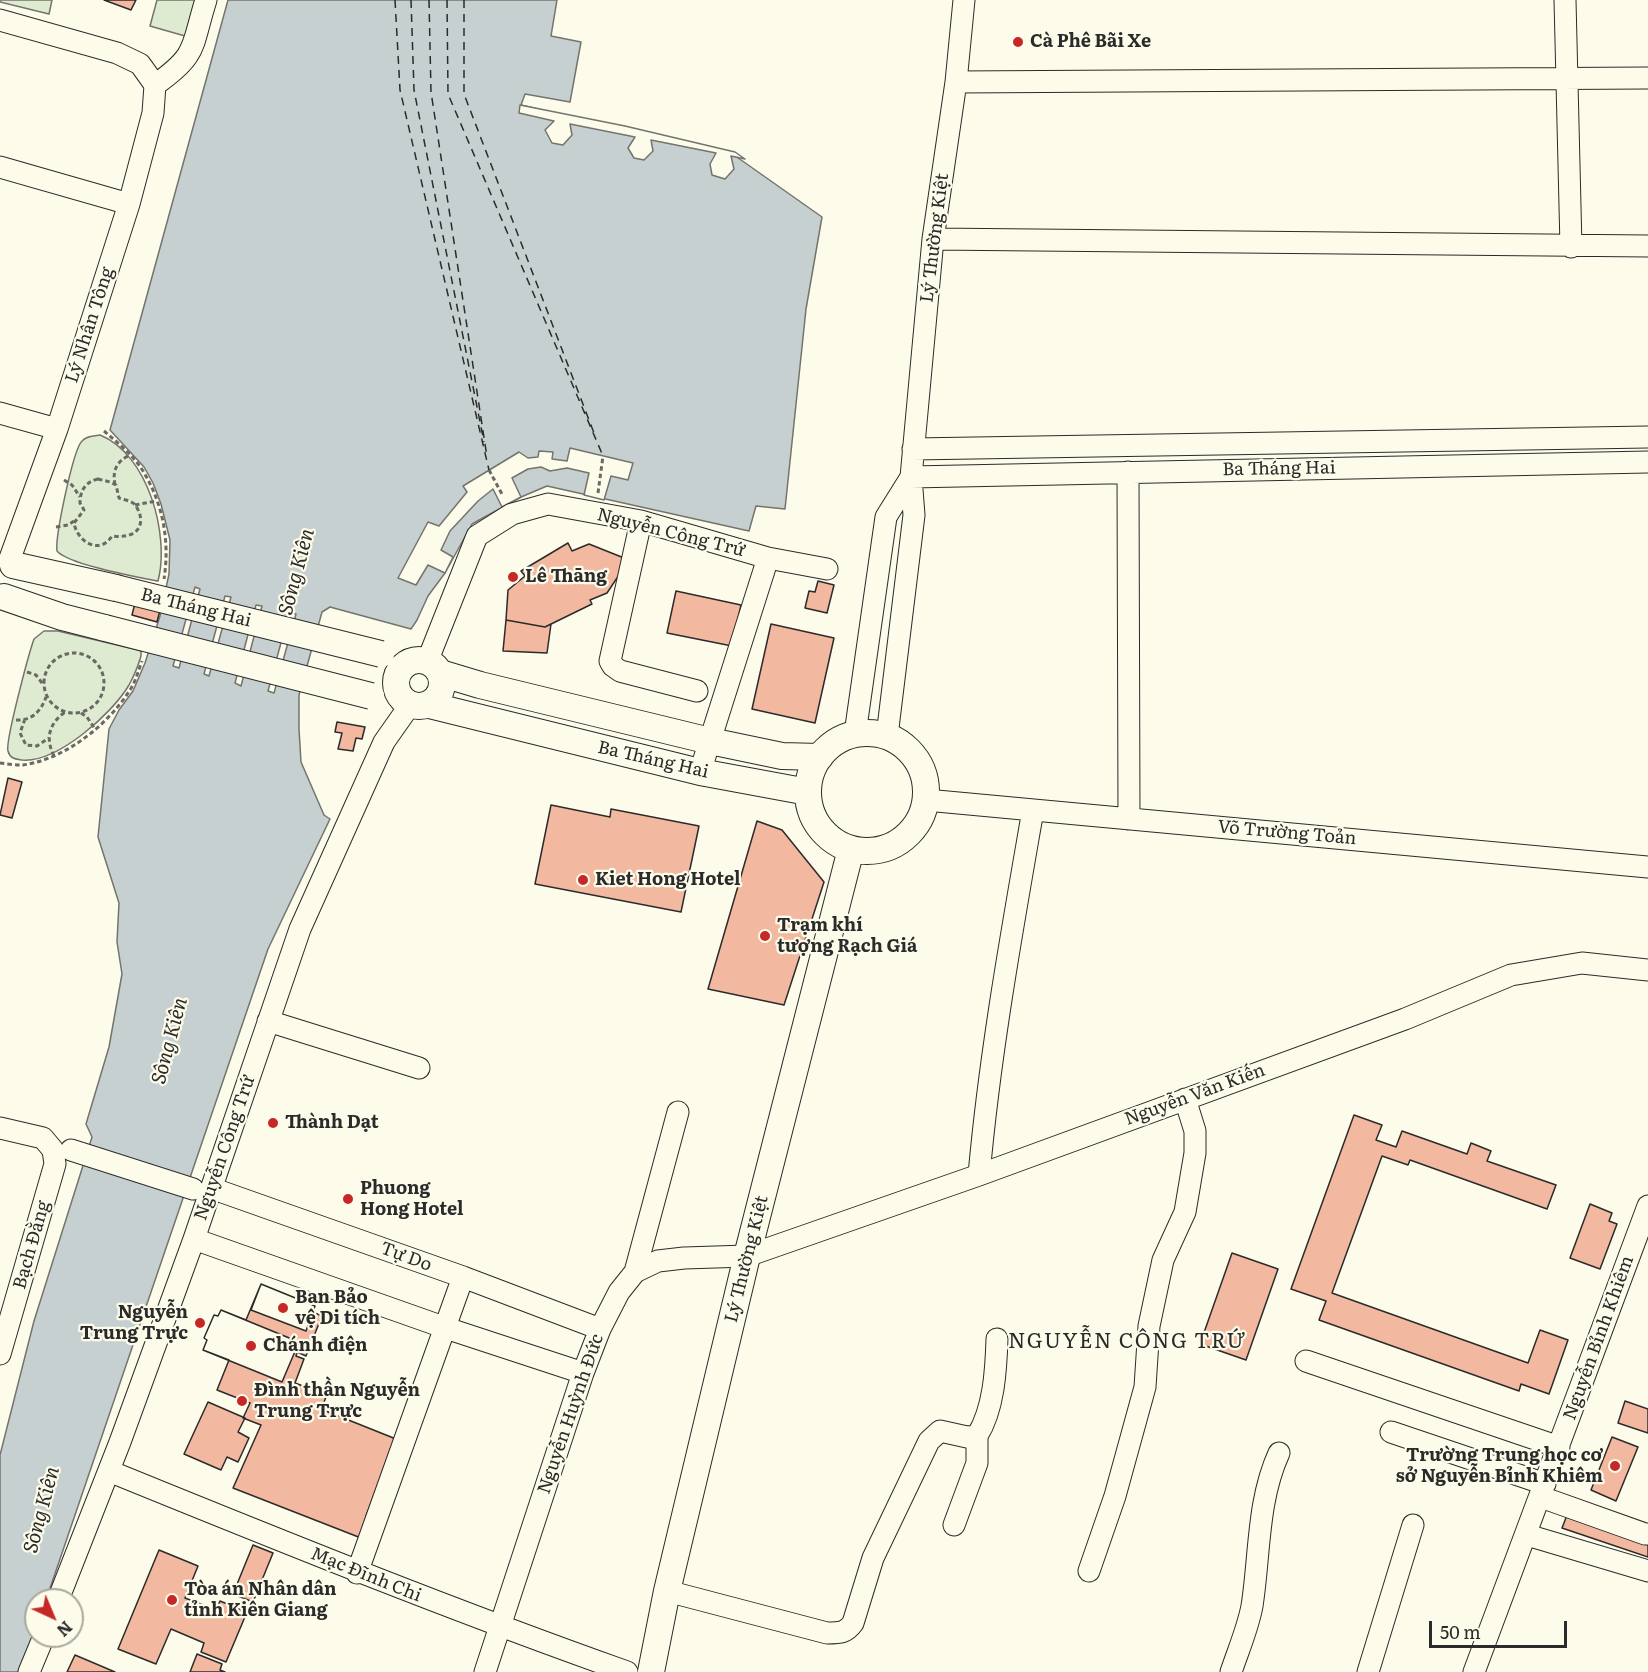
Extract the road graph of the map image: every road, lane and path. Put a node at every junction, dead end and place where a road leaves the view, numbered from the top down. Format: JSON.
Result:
{"nodes":[{"id":1,"x":206,"y":0,"type":"edge"},
{"id":2,"x":964,"y":0,"type":"edge"},
{"id":3,"x":1565,"y":0,"type":"edge"},
{"id":4,"x":0,"y":20,"type":"edge"},
{"id":5,"x":1648,"y":78,"type":"edge"},
{"id":6,"x":1567,"y":79,"type":"junction"},
{"id":7,"x":956,"y":82,"type":"junction"},
{"id":8,"x":155,"y":85,"type":"junction"},
{"id":9,"x":0,"y":167,"type":"edge"},
{"id":10,"x":129,"y":204,"type":"junction"},
{"id":11,"x":933,"y":239,"type":"junction"},
{"id":12,"x":1648,"y":246,"type":"edge"},
{"id":13,"x":1571,"y":247,"type":"junction"},
{"id":14,"x":0,"y":413,"type":"edge"},
{"id":15,"x":57,"y":429,"type":"junction"},
{"id":16,"x":104,"y":431,"type":"dead end"},
{"id":17,"x":1648,"y":436,"type":"edge"},
{"id":18,"x":1406,"y":441,"type":"junction"},
{"id":19,"x":913,"y":449,"type":"junction"},
{"id":20,"x":130,"y":455,"type":"junction"},
{"id":21,"x":603,"y":456,"type":"dead end"},
{"id":22,"x":1648,"y":462,"type":"edge"},
{"id":23,"x":1404,"y":467,"type":"junction"},
{"id":24,"x":489,"y":470,"type":"dead end"},
{"id":25,"x":1128,"y":472,"type":"junction"},
{"id":26,"x":911,"y":477,"type":"junction"},
{"id":27,"x":63,"y":480,"type":"dead end"},
{"id":28,"x":116,"y":485,"type":"junction"},
{"id":29,"x":80,"y":497,"type":"junction"},
{"id":30,"x":156,"y":501,"type":"junction"},
{"id":31,"x":507,"y":504,"type":"dead end"},
{"id":32,"x":134,"y":505,"type":"junction"},
{"id":33,"x":595,"y":513,"type":"junction"},
{"id":34,"x":74,"y":521,"type":"junction"},
{"id":35,"x":641,"y":521,"type":"junction"},
{"id":36,"x":56,"y":527,"type":"dead end"},
{"id":37,"x":768,"y":558,"type":"junction"},
{"id":38,"x":7,"y":561,"type":"edge"},
{"id":39,"x":827,"y":569,"type":"dead end"},
{"id":40,"x":163,"y":583,"type":"dead end"},
{"id":41,"x":2,"y":599,"type":"edge"},
{"id":42,"x":143,"y":659,"type":"dead end"},
{"id":43,"x":427,"y":666,"type":"junction"},
{"id":44,"x":27,"y":672,"type":"dead end"},
{"id":45,"x":43,"y":685,"type":"junction"},
{"id":46,"x":697,"y":691,"type":"dead end"},
{"id":47,"x":46,"y":697,"type":"junction"},
{"id":48,"x":414,"y":703,"type":"junction"},
{"id":49,"x":65,"y":712,"type":"junction"},
{"id":50,"x":80,"y":713,"type":"junction"},
{"id":51,"x":25,"y":719,"type":"junction"},
{"id":52,"x":16,"y":720,"type":"dead end"},
{"id":53,"x":95,"y":729,"type":"junction"},
{"id":54,"x":855,"y":734,"type":"junction"},
{"id":55,"x":887,"y":736,"type":"junction"},
{"id":56,"x":49,"y":738,"type":"junction"},
{"id":57,"x":710,"y":741,"type":"junction"},
{"id":58,"x":54,"y":756,"type":"junction"},
{"id":59,"x":820,"y":757,"type":"junction"},
{"id":60,"x":0,"y":763,"type":"edge"},
{"id":61,"x":700,"y":772,"type":"junction"},
{"id":62,"x":808,"y":792,"type":"junction"},
{"id":63,"x":926,"y":800,"type":"junction"},
{"id":64,"x":1033,"y":810,"type":"junction"},
{"id":65,"x":1129,"y":819,"type":"junction"},
{"id":66,"x":851,"y":849,"type":"junction"},
{"id":67,"x":1648,"y":867,"type":"edge"},
{"id":68,"x":1648,"y":969,"type":"edge"},
{"id":69,"x":268,"y":1021,"type":"junction"},
{"id":70,"x":419,"y":1068,"type":"dead end"},
{"id":71,"x":1185,"y":1099,"type":"junction"},
{"id":72,"x":678,"y":1112,"type":"dead end"},
{"id":73,"x":0,"y":1128,"type":"edge"},
{"id":74,"x":71,"y":1150,"type":"dead end"},
{"id":75,"x":979,"y":1175,"type":"junction"},
{"id":76,"x":202,"y":1189,"type":"junction"},
{"id":77,"x":1647,"y":1213,"type":"edge"},
{"id":78,"x":194,"y":1239,"type":"junction"},
{"id":79,"x":747,"y":1256,"type":"junction"},
{"id":80,"x":635,"y":1272,"type":"junction"},
{"id":81,"x":463,"y":1277,"type":"junction"},
{"id":82,"x":446,"y":1328,"type":"junction"},
{"id":83,"x":600,"y":1329,"type":"junction"},
{"id":84,"x":998,"y":1339,"type":"dead end"},
{"id":85,"x":0,"y":1354,"type":"edge"},
{"id":86,"x":1306,"y":1361,"type":"dead end"},
{"id":87,"x":583,"y":1373,"type":"junction"},
{"id":88,"x":1391,"y":1432,"type":"dead end"},
{"id":89,"x":977,"y":1436,"type":"junction"},
{"id":90,"x":1559,"y":1447,"type":"junction"},
{"id":91,"x":1279,"y":1453,"type":"dead end"},
{"id":92,"x":109,"y":1471,"type":"junction"},
{"id":93,"x":1543,"y":1490,"type":"junction"},
{"id":94,"x":954,"y":1525,"type":"dead end"},
{"id":95,"x":1413,"y":1525,"type":"dead end"},
{"id":96,"x":1648,"y":1533,"type":"edge"},
{"id":97,"x":1527,"y":1535,"type":"junction"},
{"id":98,"x":1089,"y":1571,"type":"dead end"},
{"id":99,"x":1648,"y":1571,"type":"edge"},
{"id":100,"x":357,"y":1573,"type":"junction"},
{"id":101,"x":63,"y":1588,"type":"edge"},
{"id":102,"x":667,"y":1591,"type":"junction"},
{"id":103,"x":500,"y":1627,"type":"junction"},
{"id":104,"x":39,"y":1648,"type":"edge"},
{"id":105,"x":29,"y":1672,"type":"edge"},
{"id":106,"x":485,"y":1672,"type":"edge"},
{"id":107,"x":627,"y":1672,"type":"edge"},
{"id":108,"x":651,"y":1672,"type":"edge"},
{"id":109,"x":1231,"y":1672,"type":"edge"},
{"id":110,"x":1368,"y":1672,"type":"edge"},
{"id":111,"x":1474,"y":1672,"type":"edge"}],
"edges":[{"from":1,"to":8,"type":"street"},
{"from":2,"to":7,"type":"street","name":"Lý Thường Kiệt"},
{"from":3,"to":6,"type":"street"},
{"from":4,"to":8,"type":"street"},
{"from":5,"to":6,"type":"street"},
{"from":6,"to":7,"type":"street"},
{"from":6,"to":13,"type":"street"},
{"from":7,"to":11,"type":"street","name":"Lý Thường Kiệt"},
{"from":8,"to":10,"type":"street","name":"Lý Nhân Tông"},
{"from":9,"to":10,"type":"street"},
{"from":10,"to":15,"type":"street","name":"Lý Nhân Tông"},
{"from":11,"to":13,"type":"street"},
{"from":11,"to":19,"type":"street","name":"Lý Thường Kiệt"},
{"from":12,"to":13,"type":"street"},
{"from":14,"to":15,"type":"street"},
{"from":15,"to":38,"type":"street","name":"Lý Nhân Tông"},
{"from":16,"to":20,"type":"path"},
{"from":17,"to":18,"type":"street","name":"Ba Tháng Hai"},
{"from":18,"to":19,"type":"street","name":"Ba Tháng Hai"},
{"from":18,"to":23,"type":"street"},
{"from":19,"to":26,"type":"street","name":"Lý Thường Kiệt"},
{"from":20,"to":28,"type":"path"},
{"from":20,"to":30,"type":"path"},
{"from":21,"to":33,"type":"path"},
{"from":22,"to":23,"type":"street","name":"Ba Tháng Hai"},
{"from":23,"to":25,"type":"street","name":"Ba Tháng Hai"},
{"from":24,"to":31,"type":"path"},
{"from":25,"to":26,"type":"street","name":"Ba Tháng Hai"},
{"from":25,"to":65,"type":"street"},
{"from":26,"to":54,"type":"street"},
{"from":26,"to":55,"type":"street","name":"Lý Thường Kiệt"},
{"from":27,"to":29,"type":"path"},
{"from":28,"to":29,"type":"path"},
{"from":28,"to":32,"type":"path"},
{"from":29,"to":34,"type":"path"},
{"from":30,"to":32,"type":"path"},
{"from":30,"to":40,"type":"path"},
{"from":32,"to":34,"type":"path"},
{"from":33,"to":35,"type":"street","name":"Nguyễn Công Trứ"},
{"from":33,"to":43,"type":"street","name":"Nguyễn Công Trứ"},
{"from":34,"to":36,"type":"path"},
{"from":35,"to":37,"type":"street","name":"Nguyễn Công Trứ"},
{"from":35,"to":46,"type":"street"},
{"from":37,"to":39,"type":"street","name":"Nguyễn Công Trứ"},
{"from":37,"to":57,"type":"street"},
{"from":38,"to":41,"type":"main road"},
{"from":38,"to":43,"type":"main road","name":"Ba Tháng Hai","bridge":true},
{"from":41,"to":48,"type":"main road","name":"Ba Tháng Hai","bridge":true},
{"from":42,"to":53,"type":"path"},
{"from":43,"to":48,"type":"main road"},
{"from":43,"to":48,"type":"main road"},
{"from":43,"to":57,"type":"main road","name":"Ba Tháng Hai"},
{"from":44,"to":45,"type":"path"},
{"from":45,"to":47,"type":"path"},
{"from":45,"to":50,"type":"path"},
{"from":47,"to":49,"type":"path"},
{"from":47,"to":51,"type":"path"},
{"from":48,"to":61,"type":"main road","name":"Ba Tháng Hai"},
{"from":48,"to":69,"type":"street","name":"Nguyễn Công Trứ"},
{"from":49,"to":50,"type":"path"},
{"from":49,"to":56,"type":"path"},
{"from":50,"to":53,"type":"path"},
{"from":51,"to":52,"type":"path"},
{"from":51,"to":56,"type":"path"},
{"from":53,"to":58,"type":"path"},
{"from":54,"to":55,"type":"main road"},
{"from":54,"to":59,"type":"main road"},
{"from":55,"to":63,"type":"main road"},
{"from":56,"to":58,"type":"path"},
{"from":57,"to":59,"type":"main road","name":"Ba Tháng Hai"},
{"from":57,"to":61,"type":"street"},
{"from":58,"to":60,"type":"path"},
{"from":59,"to":62,"type":"main road"},
{"from":61,"to":62,"type":"main road","name":"Ba Tháng Hai"},
{"from":62,"to":66,"type":"main road"},
{"from":63,"to":64,"type":"street","name":"Võ Trường Toản"},
{"from":63,"to":66,"type":"main road"},
{"from":64,"to":65,"type":"street","name":"Võ Trường Toản"},
{"from":64,"to":75,"type":"street"},
{"from":65,"to":67,"type":"street","name":"Võ Trường Toản"},
{"from":66,"to":79,"type":"main road","name":"Lý Thường Kiệt"},
{"from":68,"to":71,"type":"street","name":"Nguyễn Văn Kiến"},
{"from":69,"to":70,"type":"street"},
{"from":69,"to":76,"type":"street","name":"Nguyễn Công Trứ"},
{"from":71,"to":75,"type":"street","name":"Nguyễn Văn Kiến"},
{"from":71,"to":98,"type":"street"},
{"from":72,"to":80,"type":"street"},
{"from":73,"to":85,"type":"street","name":"Bạch Đằng"},
{"from":74,"to":76,"type":"street","name":"Tự Do"},
{"from":75,"to":79,"type":"street","name":"Nguyễn Văn Kiến"},
{"from":76,"to":78,"type":"street","name":"Nguyễn Công Trứ"},
{"from":76,"to":81,"type":"street","name":"Tự Do"},
{"from":77,"to":90,"type":"street","name":"Nguyễn Bỉnh Khiêm"},
{"from":78,"to":82,"type":"street"},
{"from":78,"to":92,"type":"street","name":"Nguyễn Công Trứ"},
{"from":79,"to":80,"type":"street"},
{"from":79,"to":102,"type":"main road","name":"Lý Thường Kiệt"},
{"from":80,"to":83,"type":"street","name":"Nguyễn Huỳnh Đức"},
{"from":81,"to":82,"type":"street"},
{"from":81,"to":83,"type":"street","name":"Tự Do"},
{"from":82,"to":87,"type":"street"},
{"from":82,"to":100,"type":"street"},
{"from":83,"to":87,"type":"street","name":"Nguyễn Huỳnh Đức"},
{"from":84,"to":89,"type":"street"},
{"from":86,"to":90,"type":"street"},
{"from":87,"to":103,"type":"street","name":"Nguyễn Huỳnh Đức"},
{"from":88,"to":93,"type":"street"},
{"from":89,"to":94,"type":"street"},
{"from":89,"to":102,"type":"street"},
{"from":90,"to":93,"type":"street","name":"Nguyễn Bỉnh Khiêm"},
{"from":91,"to":109,"type":"street"},
{"from":92,"to":100,"type":"street","name":"Mạc Đĩnh Chi"},
{"from":92,"to":101,"type":"street","name":"Nguyễn Công Trứ"},
{"from":93,"to":96,"type":"street"},
{"from":93,"to":97,"type":"street","name":"Nguyễn Bỉnh Khiêm"},
{"from":95,"to":110,"type":"street"},
{"from":97,"to":99,"type":"street"},
{"from":97,"to":111,"type":"street","name":"Nguyễn Bỉnh Khiêm"},
{"from":100,"to":103,"type":"street","name":"Mạc Đĩnh Chi"},
{"from":102,"to":108,"type":"main road","name":"Lý Thường Kiệt"},
{"from":103,"to":106,"type":"street","name":"Nguyễn Huỳnh Đức"},
{"from":103,"to":107,"type":"street","name":"Mạc Đĩnh Chi"},
{"from":104,"to":105,"type":"street"}]}
